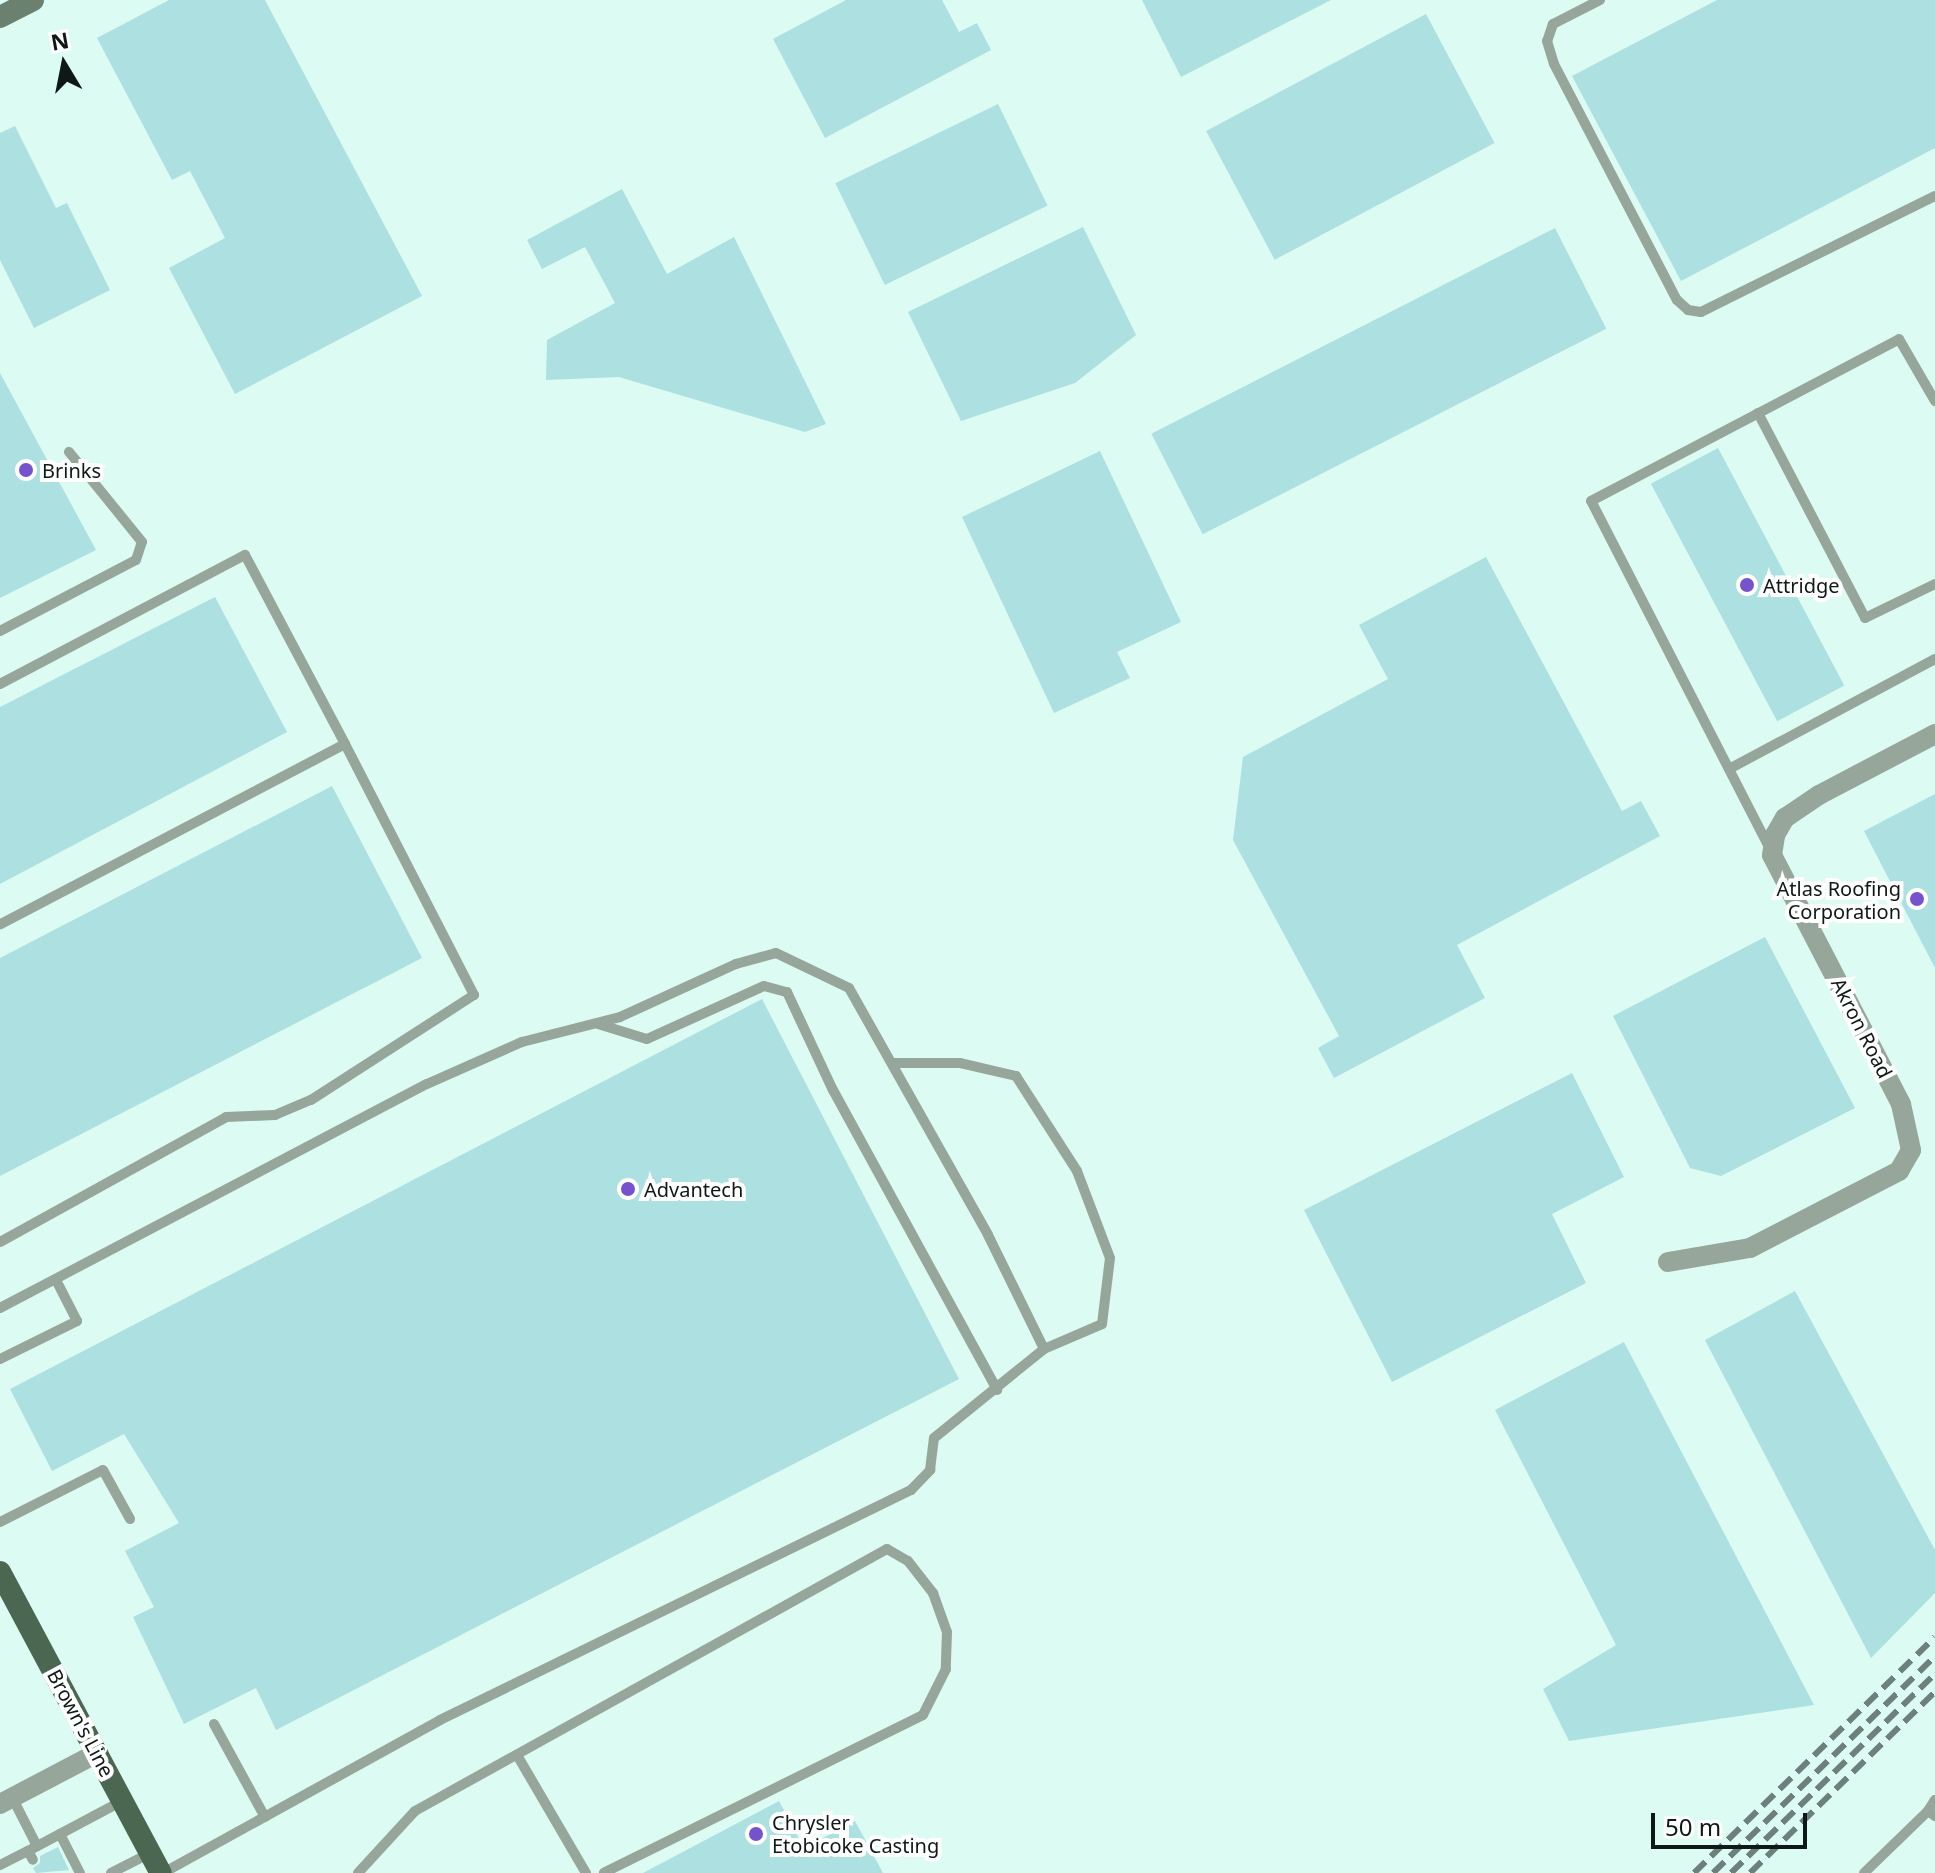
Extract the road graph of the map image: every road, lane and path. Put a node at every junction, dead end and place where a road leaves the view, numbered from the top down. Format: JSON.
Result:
{"nodes":[{"id":1,"x":33,"y":0,"type":"edge"},
{"id":2,"x":1600,"y":0,"type":"edge"},
{"id":3,"x":0,"y":17,"type":"edge"},
{"id":4,"x":1935,"y":196,"type":"edge"},
{"id":5,"x":1935,"y":401,"type":"edge"},
{"id":6,"x":1758,"y":413,"type":"junction"},
{"id":7,"x":69,"y":452,"type":"dead end"},
{"id":8,"x":1935,"y":584,"type":"edge"},
{"id":9,"x":0,"y":631,"type":"edge"},
{"id":10,"x":1935,"y":659,"type":"edge"},
{"id":11,"x":0,"y":684,"type":"edge"},
{"id":12,"x":1935,"y":734,"type":"edge"},
{"id":13,"x":345,"y":744,"type":"junction"},
{"id":14,"x":1729,"y":769,"type":"junction"},
{"id":15,"x":1772,"y":855,"type":"junction"},
{"id":16,"x":0,"y":924,"type":"edge"},
{"id":17,"x":596,"y":1023,"type":"junction"},
{"id":18,"x":893,"y":1063,"type":"junction"},
{"id":19,"x":0,"y":1242,"type":"edge"},
{"id":20,"x":1668,"y":1262,"type":"dead end"},
{"id":21,"x":56,"y":1280,"type":"junction"},
{"id":22,"x":0,"y":1308,"type":"edge"},
{"id":23,"x":1044,"y":1349,"type":"junction"},
{"id":24,"x":0,"y":1359,"type":"edge"},
{"id":25,"x":997,"y":1390,"type":"junction"},
{"id":26,"x":130,"y":1519,"type":"dead end"},
{"id":27,"x":0,"y":1522,"type":"edge"},
{"id":28,"x":0,"y":1572,"type":"edge"},
{"id":29,"x":214,"y":1724,"type":"dead end"},
{"id":30,"x":97,"y":1753,"type":"junction"},
{"id":31,"x":517,"y":1755,"type":"junction"},
{"id":32,"x":6,"y":1800,"type":"edge"},
{"id":33,"x":1935,"y":1800,"type":"edge"},
{"id":34,"x":122,"y":1801,"type":"junction"},
{"id":35,"x":1931,"y":1813,"type":"edge"},
{"id":36,"x":265,"y":1817,"type":"junction"},
{"id":37,"x":60,"y":1834,"type":"junction"},
{"id":38,"x":38,"y":1850,"type":"junction"},
{"id":39,"x":150,"y":1853,"type":"junction"},
{"id":40,"x":0,"y":1865,"type":"edge"},
{"id":41,"x":80,"y":1873,"type":"edge"},
{"id":42,"x":111,"y":1873,"type":"edge"},
{"id":43,"x":162,"y":1873,"type":"edge"},
{"id":44,"x":358,"y":1873,"type":"edge"},
{"id":45,"x":586,"y":1873,"type":"edge"},
{"id":46,"x":604,"y":1873,"type":"edge"},
{"id":47,"x":1864,"y":1873,"type":"edge"}],
"edges":[{"from":1,"to":3,"type":"main road"},
{"from":2,"to":4,"type":"lane"},
{"from":5,"to":6,"type":"lane"},
{"from":6,"to":8,"type":"lane"},
{"from":6,"to":14,"type":"lane"},
{"from":7,"to":9,"type":"lane"},
{"from":10,"to":14,"type":"lane"},
{"from":11,"to":13,"type":"lane"},
{"from":12,"to":15,"type":"street"},
{"from":13,"to":16,"type":"lane"},
{"from":13,"to":19,"type":"lane"},
{"from":14,"to":15,"type":"lane"},
{"from":15,"to":20,"type":"street","name":"Akron Road"},
{"from":17,"to":18,"type":"lane"},
{"from":17,"to":21,"type":"lane"},
{"from":17,"to":25,"type":"lane"},
{"from":18,"to":23,"type":"lane"},
{"from":18,"to":23,"type":"lane"},
{"from":21,"to":22,"type":"lane"},
{"from":21,"to":24,"type":"lane"},
{"from":23,"to":25,"type":"lane"},
{"from":25,"to":36,"type":"lane"},
{"from":26,"to":27,"type":"lane"},
{"from":28,"to":30,"type":"main road","name":"Brown's Line"},
{"from":29,"to":36,"type":"lane"},
{"from":30,"to":32,"type":"street"},
{"from":30,"to":34,"type":"main road","name":"Brown's Line"},
{"from":31,"to":44,"type":"lane"},
{"from":31,"to":45,"type":"lane"},
{"from":31,"to":46,"type":"lane"},
{"from":32,"to":38,"type":"lane"},
{"from":33,"to":35,"type":"lane"},
{"from":34,"to":37,"type":"lane"},
{"from":34,"to":39,"type":"main road","name":"Brown's Line"},
{"from":35,"to":47,"type":"lane"},
{"from":36,"to":43,"type":"lane"},
{"from":37,"to":38,"type":"lane"},
{"from":37,"to":41,"type":"lane"},
{"from":38,"to":40,"type":"lane"},
{"from":39,"to":42,"type":"lane"},
{"from":39,"to":43,"type":"main road","name":"Brown's Line"}]}
